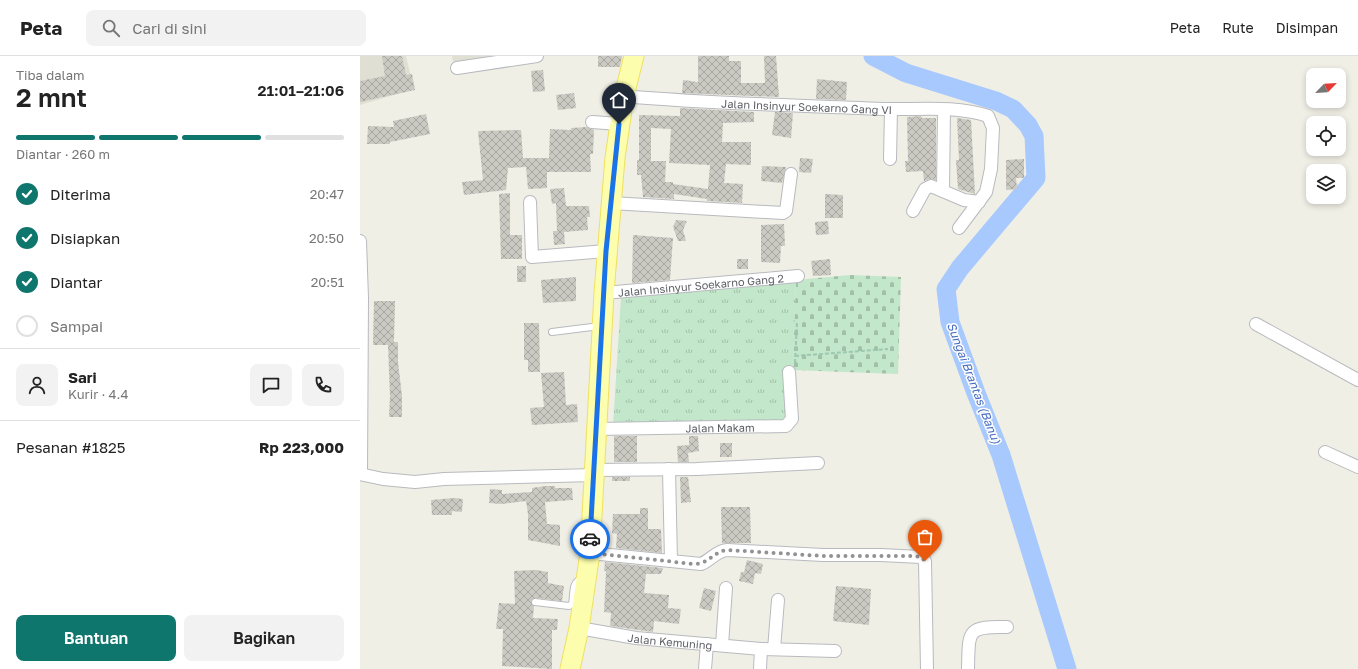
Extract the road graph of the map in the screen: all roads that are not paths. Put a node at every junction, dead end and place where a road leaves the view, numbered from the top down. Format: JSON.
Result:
{"nodes":[{"id":1,"x":537,"y":56,"type":"edge"},
{"id":2,"x":632,"y":58,"type":"edge"},
{"id":3,"x":457,"y":68,"type":"dead end"},
{"id":4,"x":624,"y":96,"type":"junction"},
{"id":5,"x":891,"y":109,"type":"junction"},
{"id":6,"x":944,"y":110,"type":"junction"},
{"id":7,"x":592,"y":122,"type":"dead end"},
{"id":8,"x":619,"y":124,"type":"junction"},
{"id":9,"x":890,"y":159,"type":"dead end"},
{"id":10,"x":791,"y":174,"type":"dead end"},
{"id":11,"x":943,"y":191,"type":"junction"},
{"id":12,"x":530,"y":202,"type":"dead end"},
{"id":13,"x":979,"y":202,"type":"junction"},
{"id":14,"x":611,"y":204,"type":"junction"},
{"id":15,"x":913,"y":211,"type":"dead end"},
{"id":16,"x":959,"y":228,"type":"dead end"},
{"id":17,"x":360,"y":241,"type":"edge"},
{"id":18,"x":606,"y":251,"type":"junction"},
{"id":19,"x":798,"y":276,"type":"dead end"},
{"id":20,"x":604,"y":293,"type":"junction"},
{"id":21,"x":361,"y":298,"type":"edge"},
{"id":22,"x":1256,"y":324,"type":"dead end"},
{"id":23,"x":602,"y":326,"type":"junction"},
{"id":24,"x":552,"y":332,"type":"dead end"},
{"id":25,"x":789,"y":372,"type":"road end"},
{"id":26,"x":1358,"y":380,"type":"edge"},
{"id":27,"x":596,"y":429,"type":"junction"},
{"id":28,"x":361,"y":430,"type":"edge"},
{"id":29,"x":1325,"y":452,"type":"dead end"},
{"id":30,"x":818,"y":463,"type":"dead end"},
{"id":31,"x":1358,"y":467,"type":"edge"},
{"id":32,"x":669,"y":469,"type":"junction"},
{"id":33,"x":595,"y":473,"type":"junction"},
{"id":34,"x":360,"y":474,"type":"edge"},
{"id":35,"x":590,"y":553,"type":"junction"},
{"id":36,"x":670,"y":561,"type":"junction"},
{"id":37,"x":587,"y":578,"type":"junction"},
{"id":38,"x":726,"y":588,"type":"dead end"},
{"id":39,"x":778,"y":600,"type":"dead end"},
{"id":40,"x":535,"y":602,"type":"dead end"},
{"id":41,"x":1007,"y":627,"type":"dead end"},
{"id":42,"x":579,"y":628,"type":"junction"},
{"id":43,"x":707,"y":644,"type":"junction"},
{"id":44,"x":722,"y":645,"type":"junction"},
{"id":45,"x":761,"y":649,"type":"junction"},
{"id":46,"x":774,"y":649,"type":"junction"},
{"id":47,"x":835,"y":651,"type":"dead end"},
{"id":48,"x":570,"y":669,"type":"edge"},
{"id":49,"x":705,"y":669,"type":"edge"},
{"id":50,"x":760,"y":669,"type":"edge"},
{"id":51,"x":927,"y":669,"type":"edge"},
{"id":52,"x":968,"y":669,"type":"edge"}],
"edges":[{"from":1,"to":3,"type":"street"},
{"from":2,"to":4,"type":"main road"},
{"from":4,"to":5,"type":"street","name":"Jalan Insinyur Soekarno Gang VI"},
{"from":4,"to":8,"type":"main road"},
{"from":5,"to":6,"type":"street","name":"Jalan Insinyur Soekarno Gang VI"},
{"from":5,"to":9,"type":"street"},
{"from":6,"to":11,"type":"street"},
{"from":6,"to":13,"type":"street","name":"Jalan Insinyur Soekarno Gang VI"},
{"from":7,"to":8,"type":"street"},
{"from":8,"to":14,"type":"main road"},
{"from":10,"to":14,"type":"street"},
{"from":11,"to":13,"type":"street"},
{"from":11,"to":15,"type":"street"},
{"from":12,"to":18,"type":"street"},
{"from":13,"to":16,"type":"street"},
{"from":14,"to":18,"type":"main road"},
{"from":17,"to":21,"type":"street"},
{"from":18,"to":20,"type":"main road"},
{"from":19,"to":20,"type":"street","name":"Jalan Insinyur Soekarno Gang 2"},
{"from":20,"to":23,"type":"main road"},
{"from":21,"to":28,"type":"street"},
{"from":22,"to":26,"type":"street"},
{"from":23,"to":24,"type":"lane"},
{"from":23,"to":27,"type":"main road"},
{"from":25,"to":27,"type":"street","name":"Jalan Makam"},
{"from":27,"to":33,"type":"main road"},
{"from":28,"to":34,"type":"street"},
{"from":29,"to":31,"type":"street"},
{"from":30,"to":32,"type":"street"},
{"from":32,"to":33,"type":"street"},
{"from":32,"to":36,"type":"street"},
{"from":33,"to":34,"type":"street"},
{"from":33,"to":35,"type":"main road"},
{"from":35,"to":36,"type":"street"},
{"from":35,"to":37,"type":"main road"},
{"from":36,"to":51,"type":"street"},
{"from":37,"to":40,"type":"lane"},
{"from":37,"to":42,"type":"main road"},
{"from":38,"to":44,"type":"street"},
{"from":39,"to":46,"type":"street"},
{"from":41,"to":52,"type":"street"},
{"from":42,"to":43,"type":"street","name":"Jalan Kemuning"},
{"from":42,"to":48,"type":"main road"},
{"from":43,"to":44,"type":"street","name":"Jalan Kemuning"},
{"from":43,"to":49,"type":"street"},
{"from":44,"to":45,"type":"street","name":"Jalan Kemuning"},
{"from":45,"to":46,"type":"street","name":"Jalan Kemuning"},
{"from":45,"to":50,"type":"street"},
{"from":46,"to":47,"type":"street","name":"Jalan Kemuning"}]}
